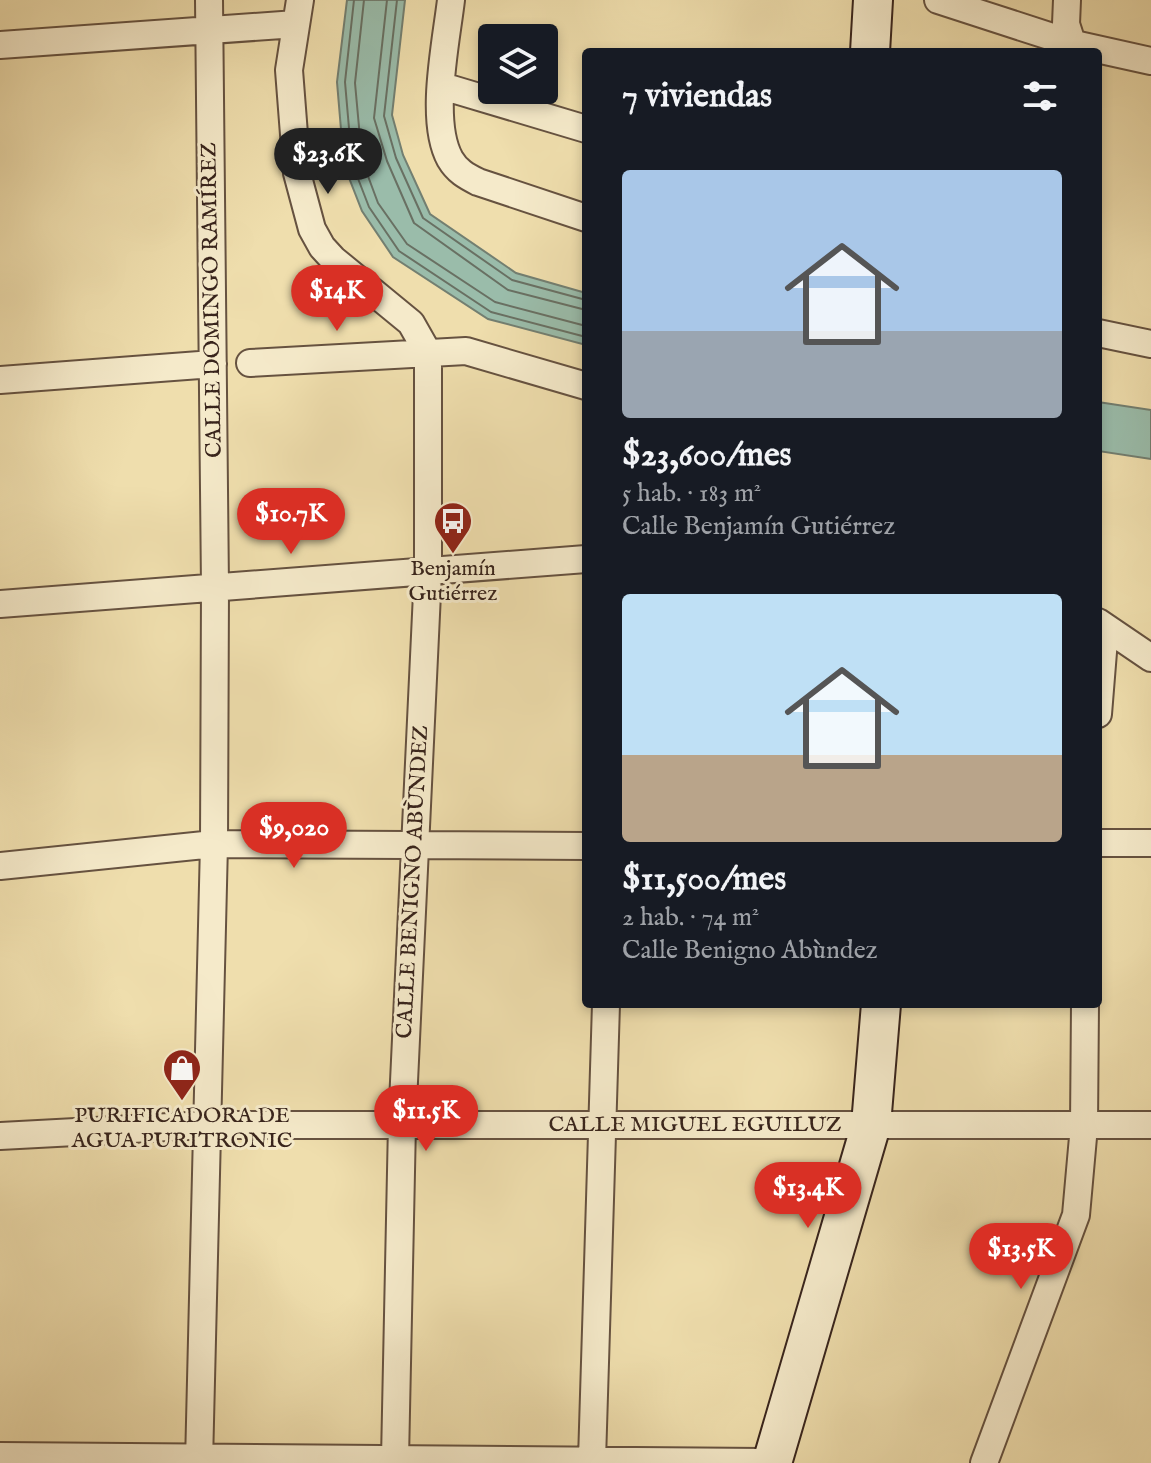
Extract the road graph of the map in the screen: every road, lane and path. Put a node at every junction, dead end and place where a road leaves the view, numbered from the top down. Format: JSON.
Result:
{"nodes":[{"id":1,"x":209,"y":0,"type":"edge"},
{"id":2,"x":451,"y":0,"type":"edge"},
{"id":3,"x":873,"y":0,"type":"edge"},
{"id":4,"x":938,"y":0,"type":"edge"},
{"id":5,"x":1067,"y":0,"type":"edge"},
{"id":6,"x":298,"y":12,"type":"edge"},
{"id":7,"x":209,"y":29,"type":"junction"},
{"id":8,"x":0,"y":45,"type":"edge"},
{"id":9,"x":870,"y":48,"type":"edge"},
{"id":10,"x":1075,"y":48,"type":"edge"},
{"id":11,"x":1102,"y":53,"type":"edge"},
{"id":12,"x":1151,"y":61,"type":"edge"},
{"id":13,"x":442,"y":86,"type":"junction"},
{"id":14,"x":582,"y":128,"type":"edge"},
{"id":15,"x":582,"y":217,"type":"edge"},
{"id":16,"x":1102,"y":334,"type":"edge"},
{"id":17,"x":1151,"y":344,"type":"edge"},
{"id":18,"x":428,"y":353,"type":"junction"},
{"id":19,"x":250,"y":363,"type":"dead end"},
{"id":20,"x":213,"y":364,"type":"junction"},
{"id":21,"x":0,"y":380,"type":"edge"},
{"id":22,"x":582,"y":385,"type":"edge"},
{"id":23,"x":582,"y":559,"type":"edge"},
{"id":24,"x":428,"y":572,"type":"junction"},
{"id":25,"x":215,"y":587,"type":"junction"},
{"id":26,"x":0,"y":604,"type":"edge"},
{"id":27,"x":1102,"y":625,"type":"edge"},
{"id":28,"x":1151,"y":658,"type":"edge"},
{"id":29,"x":1102,"y":843,"type":"edge"},
{"id":30,"x":1151,"y":843,"type":"edge"},
{"id":31,"x":214,"y":844,"type":"junction"},
{"id":32,"x":415,"y":845,"type":"junction"},
{"id":33,"x":582,"y":846,"type":"edge"},
{"id":34,"x":0,"y":866,"type":"edge"},
{"id":35,"x":606,"y":1008,"type":"edge"},
{"id":36,"x":881,"y":1008,"type":"edge"},
{"id":37,"x":1085,"y":1008,"type":"edge"},
{"id":38,"x":402,"y":1124,"type":"junction"},
{"id":39,"x":207,"y":1125,"type":"junction"},
{"id":40,"x":601,"y":1125,"type":"junction"},
{"id":41,"x":871,"y":1125,"type":"junction"},
{"id":42,"x":1151,"y":1125,"type":"edge"},
{"id":43,"x":1084,"y":1126,"type":"junction"},
{"id":44,"x":0,"y":1136,"type":"edge"},
{"id":45,"x":0,"y":1456,"type":"edge"},
{"id":46,"x":395,"y":1459,"type":"junction"},
{"id":47,"x":200,"y":1460,"type":"edge"},
{"id":48,"x":592,"y":1460,"type":"junction"},
{"id":49,"x":772,"y":1462,"type":"edge"},
{"id":50,"x":984,"y":1463,"type":"edge"}],
"edges":[{"from":1,"to":7,"type":"street","name":"CALLE DOMINGO RAMÍREZ"},
{"from":2,"to":13,"type":"street"},
{"from":3,"to":9,"type":"street"},
{"from":4,"to":10,"type":"street"},
{"from":5,"to":10,"type":"street"},
{"from":6,"to":7,"type":"street"},
{"from":6,"to":18,"type":"street"},
{"from":7,"to":8,"type":"street"},
{"from":7,"to":20,"type":"street","name":"CALLE DOMINGO RAMÍREZ"},
{"from":11,"to":12,"type":"street"},
{"from":13,"to":14,"type":"street"},
{"from":13,"to":15,"type":"street"},
{"from":16,"to":17,"type":"street"},
{"from":18,"to":19,"type":"street"},
{"from":18,"to":22,"type":"street"},
{"from":18,"to":24,"type":"street","name":"CALLE BENIGNO ABÙNDEZ"},
{"from":20,"to":21,"type":"street"},
{"from":20,"to":25,"type":"street","name":"CALLE DOMINGO RAMÍREZ"},
{"from":23,"to":24,"type":"street"},
{"from":24,"to":25,"type":"street"},
{"from":24,"to":32,"type":"street","name":"CALLE BENIGNO ABÙNDEZ"},
{"from":25,"to":26,"type":"street"},
{"from":25,"to":31,"type":"street","name":"CALLE DOMINGO RAMÍREZ"},
{"from":27,"to":28,"type":"street"},
{"from":29,"to":30,"type":"street"},
{"from":31,"to":32,"type":"street"},
{"from":31,"to":34,"type":"street"},
{"from":31,"to":39,"type":"street","name":"CALLE DOMINGO RAMÍREZ"},
{"from":32,"to":33,"type":"street"},
{"from":32,"to":38,"type":"street","name":"CALLE BENIGNO ABÙNDEZ"},
{"from":35,"to":40,"type":"street"},
{"from":36,"to":41,"type":"street"},
{"from":37,"to":43,"type":"street"},
{"from":38,"to":39,"type":"street","name":"CALLE MIGUEL EGUILUZ"},
{"from":38,"to":40,"type":"street","name":"CALLE MIGUEL EGUILUZ"},
{"from":38,"to":46,"type":"street","name":"CALLE BENIGNO ABÙNDEZ"},
{"from":39,"to":44,"type":"street","name":"CALLE MIGUEL EGUILUZ"},
{"from":39,"to":47,"type":"street","name":"CALLE DOMINGO RAMÍREZ"},
{"from":40,"to":41,"type":"street","name":"CALLE MIGUEL EGUILUZ"},
{"from":40,"to":48,"type":"street"},
{"from":41,"to":43,"type":"street","name":"CALLE MIGUEL EGUILUZ"},
{"from":41,"to":49,"type":"street"},
{"from":42,"to":43,"type":"street","name":"CALLE MIGUEL EGUILUZ"},
{"from":43,"to":50,"type":"street"},
{"from":45,"to":47,"type":"street"},
{"from":46,"to":47,"type":"street"},
{"from":46,"to":48,"type":"street"},
{"from":48,"to":49,"type":"street"}]}
